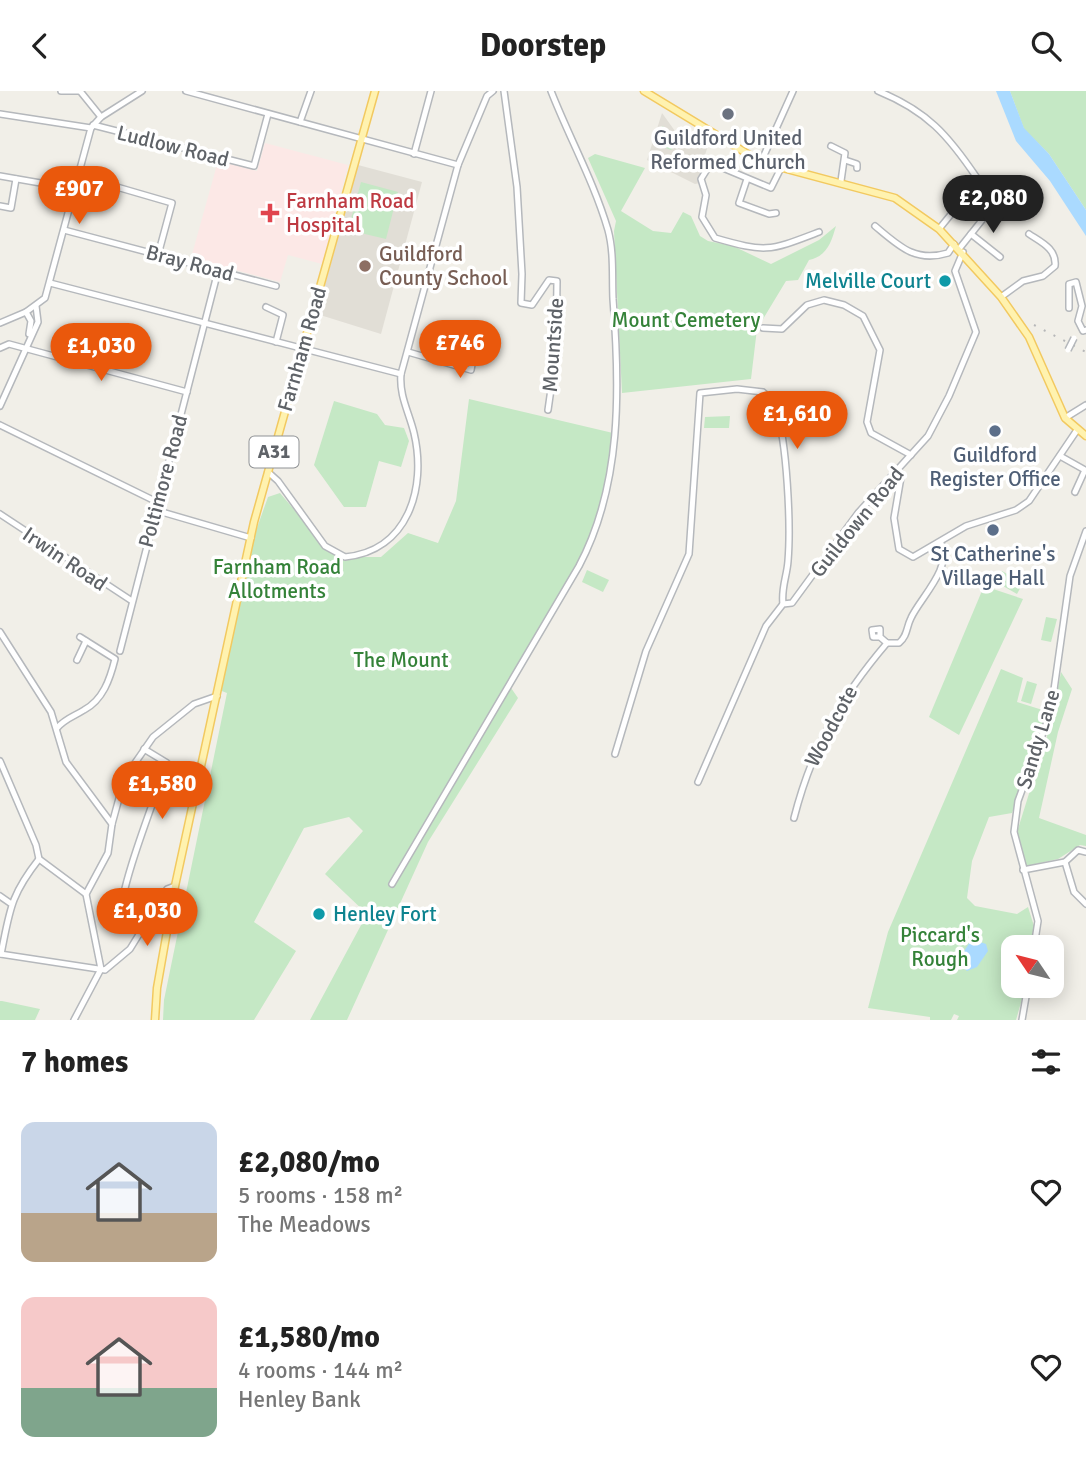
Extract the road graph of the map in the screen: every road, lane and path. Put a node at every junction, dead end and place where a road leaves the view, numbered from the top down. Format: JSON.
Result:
{"nodes":[{"id":1,"x":61,"y":91,"type":"edge"},
{"id":2,"x":80,"y":91,"type":"edge"},
{"id":3,"x":142,"y":91,"type":"edge"},
{"id":4,"x":186,"y":91,"type":"edge"},
{"id":5,"x":311,"y":91,"type":"edge"},
{"id":6,"x":375,"y":91,"type":"edge"},
{"id":7,"x":431,"y":91,"type":"edge"},
{"id":8,"x":494,"y":91,"type":"edge"},
{"id":9,"x":504,"y":91,"type":"edge"},
{"id":10,"x":551,"y":91,"type":"edge"},
{"id":11,"x":644,"y":91,"type":"edge"},
{"id":12,"x":783,"y":91,"type":"edge"},
{"id":13,"x":878,"y":91,"type":"edge"},
{"id":14,"x":792,"y":93,"type":"edge"},
{"id":15,"x":131,"y":94,"type":"edge"},
{"id":16,"x":0,"y":114,"type":"edge"},
{"id":17,"x":268,"y":114,"type":"junction"},
{"id":18,"x":101,"y":117,"type":"junction"},
{"id":19,"x":300,"y":122,"type":"junction"},
{"id":20,"x":92,"y":127,"type":"junction"},
{"id":21,"x":359,"y":138,"type":"junction"},
{"id":22,"x":831,"y":146,"type":"dead end"},
{"id":23,"x":414,"y":153,"type":"junction"},
{"id":24,"x":845,"y":160,"type":"junction"},
{"id":25,"x":761,"y":162,"type":"junction"},
{"id":26,"x":458,"y":165,"type":"junction"},
{"id":27,"x":780,"y":168,"type":"junction"},
{"id":28,"x":857,"y":168,"type":"dead end"},
{"id":29,"x":0,"y":176,"type":"edge"},
{"id":30,"x":79,"y":176,"type":"junction"},
{"id":31,"x":16,"y":179,"type":"junction"},
{"id":32,"x":747,"y":179,"type":"junction"},
{"id":33,"x":841,"y":181,"type":"junction"},
{"id":34,"x":75,"y":189,"type":"junction"},
{"id":35,"x":1,"y":206,"type":"edge"},
{"id":36,"x":1034,"y":207,"type":"dead end"},
{"id":37,"x":776,"y":213,"type":"dead end"},
{"id":38,"x":875,"y":226,"type":"dead end"},
{"id":39,"x":939,"y":229,"type":"junction"},
{"id":40,"x":64,"y":230,"type":"junction"},
{"id":41,"x":820,"y":232,"type":"dead end"},
{"id":42,"x":971,"y":234,"type":"junction"},
{"id":43,"x":1028,"y":234,"type":"dead end"},
{"id":44,"x":959,"y":248,"type":"junction"},
{"id":45,"x":158,"y":255,"type":"junction"},
{"id":46,"x":1000,"y":257,"type":"dead end"},
{"id":47,"x":218,"y":271,"type":"junction"},
{"id":48,"x":50,"y":283,"type":"junction"},
{"id":49,"x":276,"y":286,"type":"dead end"},
{"id":50,"x":1002,"y":297,"type":"junction"},
{"id":51,"x":36,"y":306,"type":"junction"},
{"id":52,"x":266,"y":307,"type":"dead end"},
{"id":53,"x":1069,"y":308,"type":"dead end"},
{"id":54,"x":26,"y":312,"type":"junction"},
{"id":55,"x":0,"y":323,"type":"edge"},
{"id":56,"x":204,"y":324,"type":"junction"},
{"id":57,"x":763,"y":328,"type":"dead end"},
{"id":58,"x":1085,"y":330,"type":"edge"},
{"id":59,"x":28,"y":341,"type":"junction"},
{"id":60,"x":276,"y":342,"type":"junction"},
{"id":61,"x":476,"y":343,"type":"dead end"},
{"id":62,"x":0,"y":348,"type":"edge"},
{"id":63,"x":302,"y":349,"type":"junction"},
{"id":64,"x":24,"y":350,"type":"junction"},
{"id":65,"x":1068,"y":350,"type":"dead end"},
{"id":66,"x":408,"y":352,"type":"junction"},
{"id":67,"x":471,"y":370,"type":"junction"},
{"id":68,"x":401,"y":375,"type":"junction"},
{"id":69,"x":468,"y":378,"type":"dead end"},
{"id":70,"x":187,"y":392,"type":"junction"},
{"id":71,"x":1086,"y":405,"type":"edge"},
{"id":72,"x":0,"y":406,"type":"edge"},
{"id":73,"x":548,"y":410,"type":"dead end"},
{"id":74,"x":1065,"y":418,"type":"junction"},
{"id":75,"x":0,"y":425,"type":"edge"},
{"id":76,"x":1077,"y":430,"type":"junction"},
{"id":77,"x":1086,"y":436,"type":"edge"},
{"id":78,"x":911,"y":455,"type":"junction"},
{"id":79,"x":1060,"y":456,"type":"junction"},
{"id":80,"x":268,"y":472,"type":"junction"},
{"id":81,"x":896,"y":472,"type":"junction"},
{"id":82,"x":264,"y":485,"type":"junction"},
{"id":83,"x":281,"y":488,"type":"junction"},
{"id":84,"x":1075,"y":492,"type":"dead end"},
{"id":85,"x":157,"y":502,"type":"junction"},
{"id":86,"x":155,"y":510,"type":"junction"},
{"id":87,"x":0,"y":514,"type":"edge"},
{"id":88,"x":1086,"y":531,"type":"edge"},
{"id":89,"x":251,"y":538,"type":"junction"},
{"id":90,"x":941,"y":543,"type":"junction"},
{"id":91,"x":132,"y":601,"type":"junction"},
{"id":92,"x":783,"y":604,"type":"junction"},
{"id":93,"x":0,"y":632,"type":"edge"},
{"id":94,"x":80,"y":637,"type":"dead end"},
{"id":95,"x":880,"y":637,"type":"dead end"},
{"id":96,"x":86,"y":641,"type":"junction"},
{"id":97,"x":887,"y":643,"type":"junction"},
{"id":98,"x":120,"y":652,"type":"dead end"},
{"id":99,"x":78,"y":660,"type":"dead end"},
{"id":100,"x":217,"y":696,"type":"junction"},
{"id":101,"x":51,"y":712,"type":"junction"},
{"id":102,"x":68,"y":717,"type":"junction"},
{"id":103,"x":57,"y":728,"type":"junction"},
{"id":104,"x":144,"y":749,"type":"junction"},
{"id":105,"x":615,"y":754,"type":"dead end"},
{"id":106,"x":0,"y":761,"type":"edge"},
{"id":107,"x":698,"y":782,"type":"dead end"},
{"id":108,"x":118,"y":804,"type":"junction"},
{"id":109,"x":102,"y":807,"type":"junction"},
{"id":110,"x":794,"y":818,"type":"dead end"},
{"id":111,"x":112,"y":824,"type":"junction"},
{"id":112,"x":1086,"y":852,"type":"edge"},
{"id":113,"x":39,"y":859,"type":"junction"},
{"id":114,"x":1065,"y":862,"type":"junction"},
{"id":115,"x":1023,"y":870,"type":"junction"},
{"id":116,"x":392,"y":884,"type":"dead end"},
{"id":117,"x":175,"y":886,"type":"junction"},
{"id":118,"x":86,"y":894,"type":"junction"},
{"id":119,"x":0,"y":896,"type":"edge"},
{"id":120,"x":10,"y":903,"type":"junction"},
{"id":121,"x":1086,"y":904,"type":"edge"},
{"id":122,"x":121,"y":920,"type":"dead end"},
{"id":123,"x":1036,"y":935,"type":"edge"},
{"id":124,"x":1,"y":954,"type":"edge"},
{"id":125,"x":101,"y":969,"type":"junction"},
{"id":126,"x":1025,"y":998,"type":"edge"},
{"id":127,"x":74,"y":1020,"type":"edge"},
{"id":128,"x":155,"y":1020,"type":"edge"},
{"id":129,"x":1021,"y":1020,"type":"edge"}],
"edges":[{"from":1,"to":2,"type":"street"},
{"from":2,"to":18,"type":"street"},
{"from":3,"to":15,"type":"street"},
{"from":4,"to":17,"type":"street"},
{"from":5,"to":19,"type":"street"},
{"from":6,"to":21,"type":"main road","name":"Farnham Road","number":"A31"},
{"from":7,"to":23,"type":"street"},
{"from":8,"to":26,"type":"street"},
{"from":9,"to":73,"type":"street","name":"Mountside"},
{"from":10,"to":116,"type":"street"},
{"from":11,"to":25,"type":"main road"},
{"from":12,"to":14,"type":"street"},
{"from":13,"to":39,"type":"street"},
{"from":14,"to":25,"type":"street"},
{"from":15,"to":18,"type":"street"},
{"from":16,"to":20,"type":"street","name":"Ludlow Road"},
{"from":17,"to":19,"type":"street"},
{"from":17,"to":20,"type":"street","name":"Ludlow Road"},
{"from":18,"to":20,"type":"street"},
{"from":19,"to":21,"type":"street"},
{"from":20,"to":30,"type":"street"},
{"from":21,"to":23,"type":"street"},
{"from":21,"to":63,"type":"main road","name":"Farnham Road","number":"A31"},
{"from":22,"to":24,"type":"street"},
{"from":23,"to":26,"type":"street"},
{"from":24,"to":28,"type":"street"},
{"from":24,"to":33,"type":"street"},
{"from":25,"to":27,"type":"main road"},
{"from":26,"to":66,"type":"street"},
{"from":27,"to":32,"type":"street"},
{"from":27,"to":33,"type":"main road"},
{"from":29,"to":31,"type":"street"},
{"from":30,"to":34,"type":"street"},
{"from":30,"to":45,"type":"street"},
{"from":31,"to":34,"type":"street"},
{"from":31,"to":35,"type":"street"},
{"from":32,"to":37,"type":"street"},
{"from":32,"to":41,"type":"street"},
{"from":33,"to":39,"type":"main road"},
{"from":34,"to":40,"type":"street"},
{"from":36,"to":42,"type":"street"},
{"from":38,"to":44,"type":"street"},
{"from":39,"to":44,"type":"main road"},
{"from":40,"to":45,"type":"street","name":"Bray Road"},
{"from":40,"to":48,"type":"street"},
{"from":42,"to":44,"type":"street"},
{"from":42,"to":46,"type":"street"},
{"from":43,"to":50,"type":"street"},
{"from":44,"to":50,"type":"main road"},
{"from":44,"to":78,"type":"street","name":"Guildown Road"},
{"from":45,"to":47,"type":"street","name":"Bray Road"},
{"from":47,"to":49,"type":"street","name":"Bray Road"},
{"from":47,"to":56,"type":"street","name":"Poltimore Road"},
{"from":48,"to":51,"type":"street"},
{"from":48,"to":56,"type":"street"},
{"from":50,"to":74,"type":"main road"},
{"from":51,"to":54,"type":"street"},
{"from":51,"to":59,"type":"street"},
{"from":52,"to":60,"type":"street"},
{"from":53,"to":58,"type":"street"},
{"from":54,"to":55,"type":"street"},
{"from":54,"to":59,"type":"street"},
{"from":56,"to":60,"type":"street"},
{"from":56,"to":70,"type":"street","name":"Poltimore Road"},
{"from":57,"to":78,"type":"street"},
{"from":58,"to":65,"type":"street","bridge":true},
{"from":59,"to":64,"type":"street"},
{"from":60,"to":63,"type":"street"},
{"from":61,"to":67,"type":"street"},
{"from":62,"to":64,"type":"street"},
{"from":63,"to":68,"type":"street"},
{"from":63,"to":80,"type":"main road","name":"Farnham Road","number":"A31"},
{"from":64,"to":70,"type":"street"},
{"from":64,"to":72,"type":"street"},
{"from":66,"to":67,"type":"street"},
{"from":66,"to":68,"type":"street"},
{"from":67,"to":69,"type":"street"},
{"from":68,"to":83,"type":"street"},
{"from":70,"to":85,"type":"street","name":"Poltimore Road"},
{"from":71,"to":74,"type":"street"},
{"from":74,"to":76,"type":"main road"},
{"from":75,"to":85,"type":"street"},
{"from":76,"to":77,"type":"main road"},
{"from":76,"to":79,"type":"street"},
{"from":78,"to":81,"type":"street","name":"Guildown Road"},
{"from":79,"to":84,"type":"street"},
{"from":79,"to":90,"type":"street"},
{"from":80,"to":82,"type":"main road","name":"Farnham Road","number":"A31"},
{"from":80,"to":83,"type":"street"},
{"from":81,"to":90,"type":"street"},
{"from":81,"to":92,"type":"street","name":"Guildown Road"},
{"from":82,"to":83,"type":"street"},
{"from":82,"to":89,"type":"main road","name":"Farnham Road","number":"A31"},
{"from":85,"to":86,"type":"street","name":"Poltimore Road"},
{"from":86,"to":89,"type":"street"},
{"from":86,"to":91,"type":"street","name":"Poltimore Road"},
{"from":87,"to":91,"type":"street","name":"Irwin Road"},
{"from":88,"to":115,"type":"street","name":"Sandy Lane"},
{"from":89,"to":100,"type":"main road","name":"Farnham Road","number":"A31"},
{"from":90,"to":97,"type":"street","name":"Woodcote"},
{"from":91,"to":98,"type":"street","name":"Poltimore Road"},
{"from":92,"to":105,"type":"street"},
{"from":92,"to":107,"type":"street","name":"Guildown Road"},
{"from":93,"to":101,"type":"street"},
{"from":94,"to":96,"type":"street"},
{"from":95,"to":97,"type":"street"},
{"from":96,"to":99,"type":"street"},
{"from":96,"to":102,"type":"street"},
{"from":97,"to":110,"type":"street","name":"Woodcote"},
{"from":100,"to":104,"type":"street"},
{"from":100,"to":117,"type":"main road","name":"Farnham Road","number":"A31"},
{"from":101,"to":102,"type":"street"},
{"from":101,"to":103,"type":"street"},
{"from":102,"to":103,"type":"street"},
{"from":103,"to":109,"type":"street"},
{"from":104,"to":108,"type":"street"},
{"from":104,"to":122,"type":"street"},
{"from":106,"to":113,"type":"street"},
{"from":108,"to":109,"type":"street"},
{"from":108,"to":111,"type":"street"},
{"from":109,"to":111,"type":"street"},
{"from":111,"to":118,"type":"street"},
{"from":112,"to":114,"type":"street"},
{"from":113,"to":118,"type":"street"},
{"from":113,"to":120,"type":"street"},
{"from":114,"to":115,"type":"street"},
{"from":114,"to":121,"type":"street"},
{"from":115,"to":123,"type":"street","name":"Sandy Lane"},
{"from":117,"to":125,"type":"street"},
{"from":117,"to":128,"type":"main road","name":"Farnham Road","number":"A31"},
{"from":118,"to":125,"type":"street"},
{"from":119,"to":120,"type":"street"},
{"from":120,"to":124,"type":"street"},
{"from":124,"to":125,"type":"street"},
{"from":125,"to":127,"type":"street"},
{"from":126,"to":129,"type":"street"}]}
